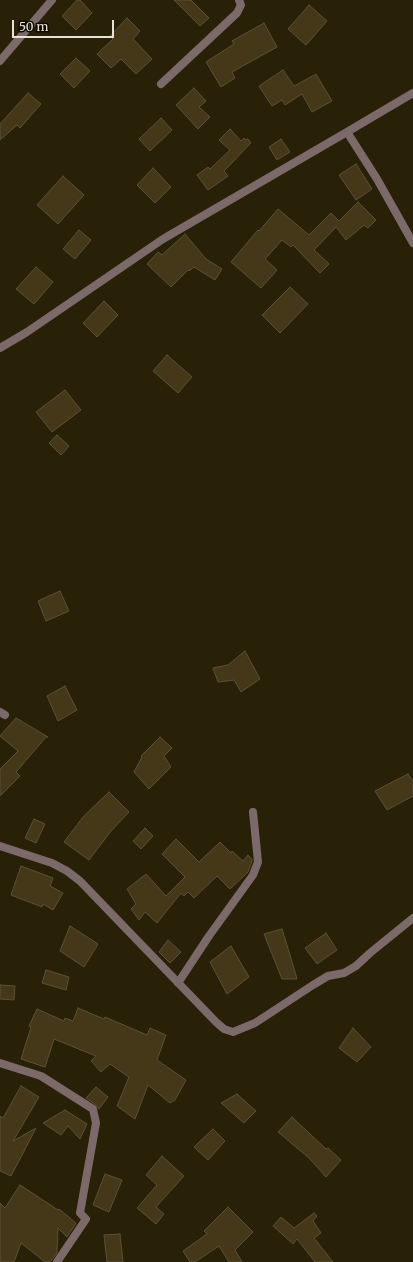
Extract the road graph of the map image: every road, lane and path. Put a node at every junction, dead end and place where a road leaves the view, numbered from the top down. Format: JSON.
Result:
{"nodes":[{"id":1,"x":52,"y":0,"type":"edge"},
{"id":2,"x":239,"y":0,"type":"edge"},
{"id":3,"x":0,"y":61,"type":"edge"},
{"id":4,"x":161,"y":84,"type":"dead end"},
{"id":5,"x":413,"y":93,"type":"edge"},
{"id":6,"x":346,"y":132,"type":"junction"},
{"id":7,"x":413,"y":243,"type":"edge"},
{"id":8,"x":0,"y":348,"type":"edge"},
{"id":9,"x":253,"y":812,"type":"dead end"},
{"id":10,"x":0,"y":846,"type":"edge"},
{"id":11,"x":413,"y":918,"type":"edge"},
{"id":12,"x":178,"y":983,"type":"junction"},
{"id":13,"x":0,"y":1063,"type":"edge"},
{"id":14,"x":57,"y":1262,"type":"edge"}],
"edges":[{"from":1,"to":3,"type":"street"},
{"from":2,"to":4,"type":"street"},
{"from":5,"to":6,"type":"street"},
{"from":6,"to":7,"type":"street"},
{"from":6,"to":8,"type":"street"},
{"from":9,"to":12,"type":"street"},
{"from":10,"to":12,"type":"street"},
{"from":11,"to":12,"type":"street"},
{"from":13,"to":14,"type":"street"}]}
